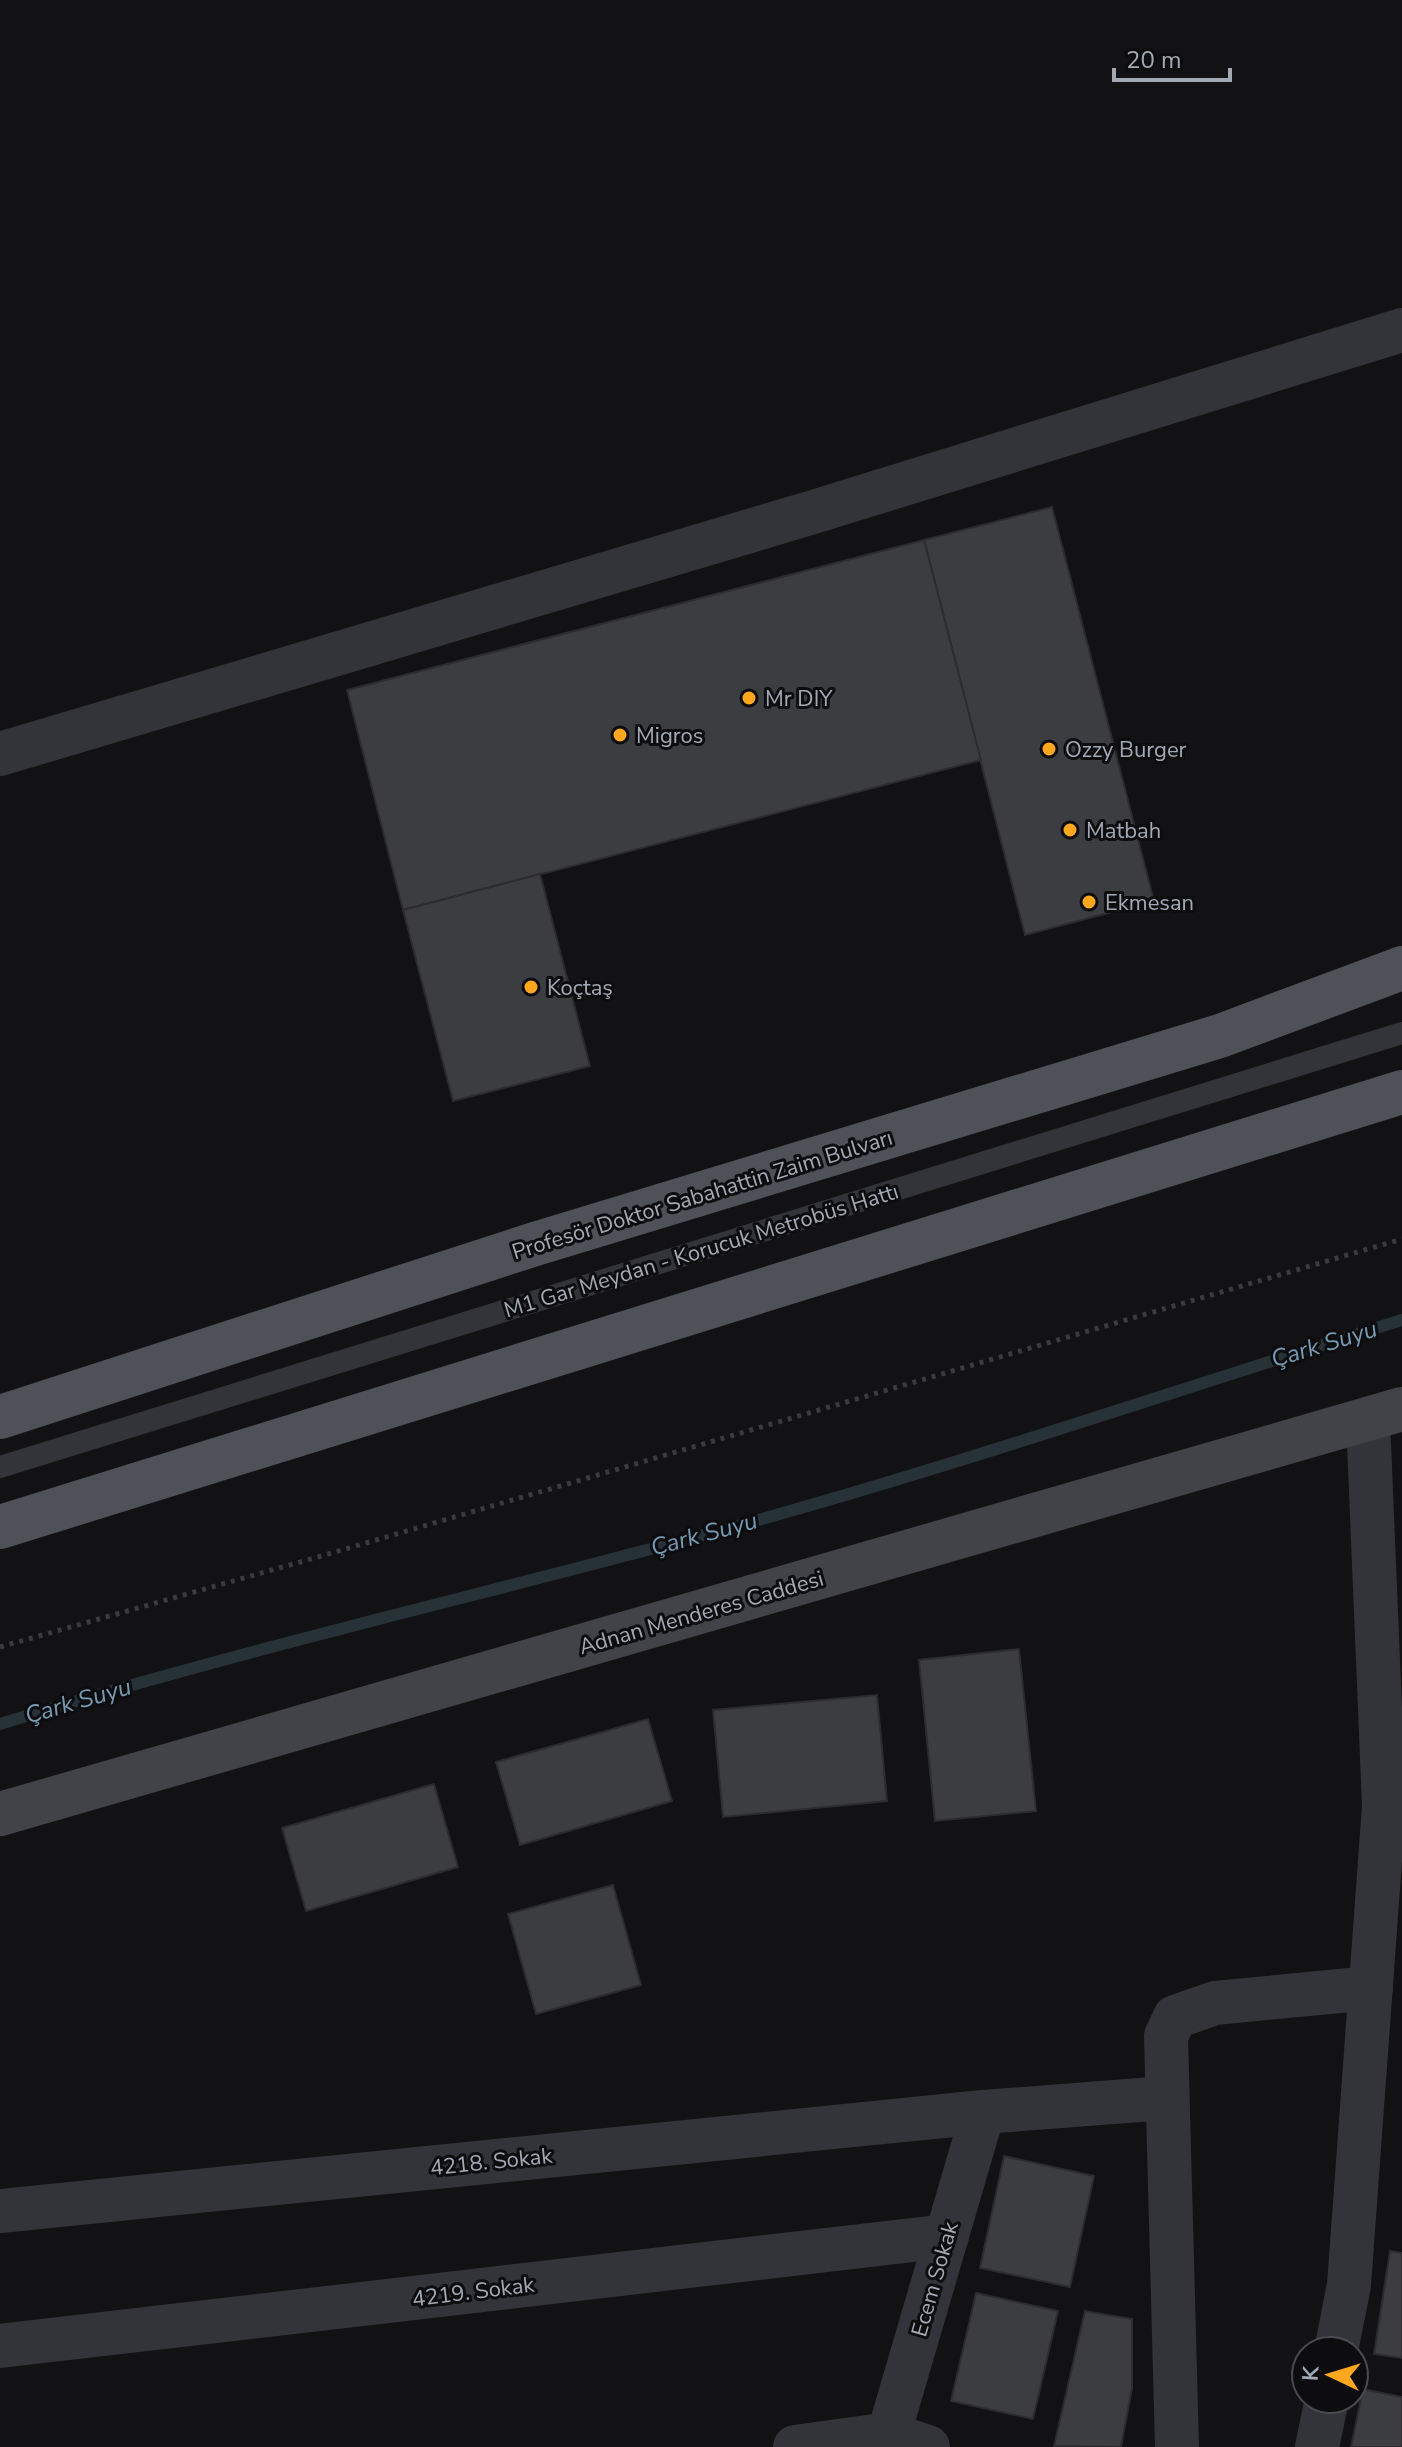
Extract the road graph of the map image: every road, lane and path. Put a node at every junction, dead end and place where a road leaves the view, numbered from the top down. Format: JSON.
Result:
{"nodes":[{"id":1,"x":1402,"y":330,"type":"edge"},
{"id":2,"x":0,"y":754,"type":"edge"},
{"id":3,"x":1402,"y":968,"type":"edge"},
{"id":4,"x":1402,"y":1033,"type":"edge"},
{"id":5,"x":1402,"y":1092,"type":"edge"},
{"id":6,"x":1402,"y":1239,"type":"edge"},
{"id":7,"x":1385,"y":1414,"type":"edge"},
{"id":8,"x":0,"y":1417,"type":"edge"},
{"id":9,"x":0,"y":1467,"type":"edge"},
{"id":10,"x":0,"y":1527,"type":"edge"},
{"id":11,"x":0,"y":1647,"type":"edge"},
{"id":12,"x":0,"y":1814,"type":"edge"},
{"id":13,"x":1371,"y":1988,"type":"junction"},
{"id":14,"x":1166,"y":2098,"type":"junction"},
{"id":15,"x":983,"y":2112,"type":"junction"},
{"id":16,"x":0,"y":2211,"type":"edge"},
{"id":17,"x":947,"y":2236,"type":"junction"},
{"id":18,"x":1339,"y":2335,"type":"edge"},
{"id":19,"x":0,"y":2346,"type":"edge"},
{"id":20,"x":1324,"y":2415,"type":"edge"},
{"id":21,"x":900,"y":2443,"type":"edge"},
{"id":22,"x":795,"y":2447,"type":"edge"},
{"id":23,"x":1177,"y":2447,"type":"edge"},
{"id":24,"x":1317,"y":2447,"type":"edge"}],
"edges":[{"from":1,"to":2,"type":"street"},
{"from":3,"to":8,"type":"main road","name":"Profesör Doktor Sabahattin Zaim Bulvarı"},
{"from":4,"to":9,"type":"lane","name":"M1 Gar Meydan - Korucuk Metrobüs Hattı"},
{"from":5,"to":10,"type":"main road"},
{"from":6,"to":11,"type":"path"},
{"from":7,"to":12,"type":"street","name":"Adnan Menderes Caddesi"},
{"from":7,"to":13,"type":"street"},
{"from":13,"to":14,"type":"street"},
{"from":13,"to":18,"type":"street"},
{"from":14,"to":15,"type":"street","name":"4218. Sokak"},
{"from":14,"to":23,"type":"street"},
{"from":15,"to":16,"type":"street","name":"4218. Sokak"},
{"from":15,"to":17,"type":"street","name":"Ecem Sokak"},
{"from":17,"to":19,"type":"street","name":"4219. Sokak"},
{"from":17,"to":21,"type":"street","name":"Ecem Sokak"},
{"from":20,"to":24,"type":"street"},
{"from":21,"to":22,"type":"street"}]}
